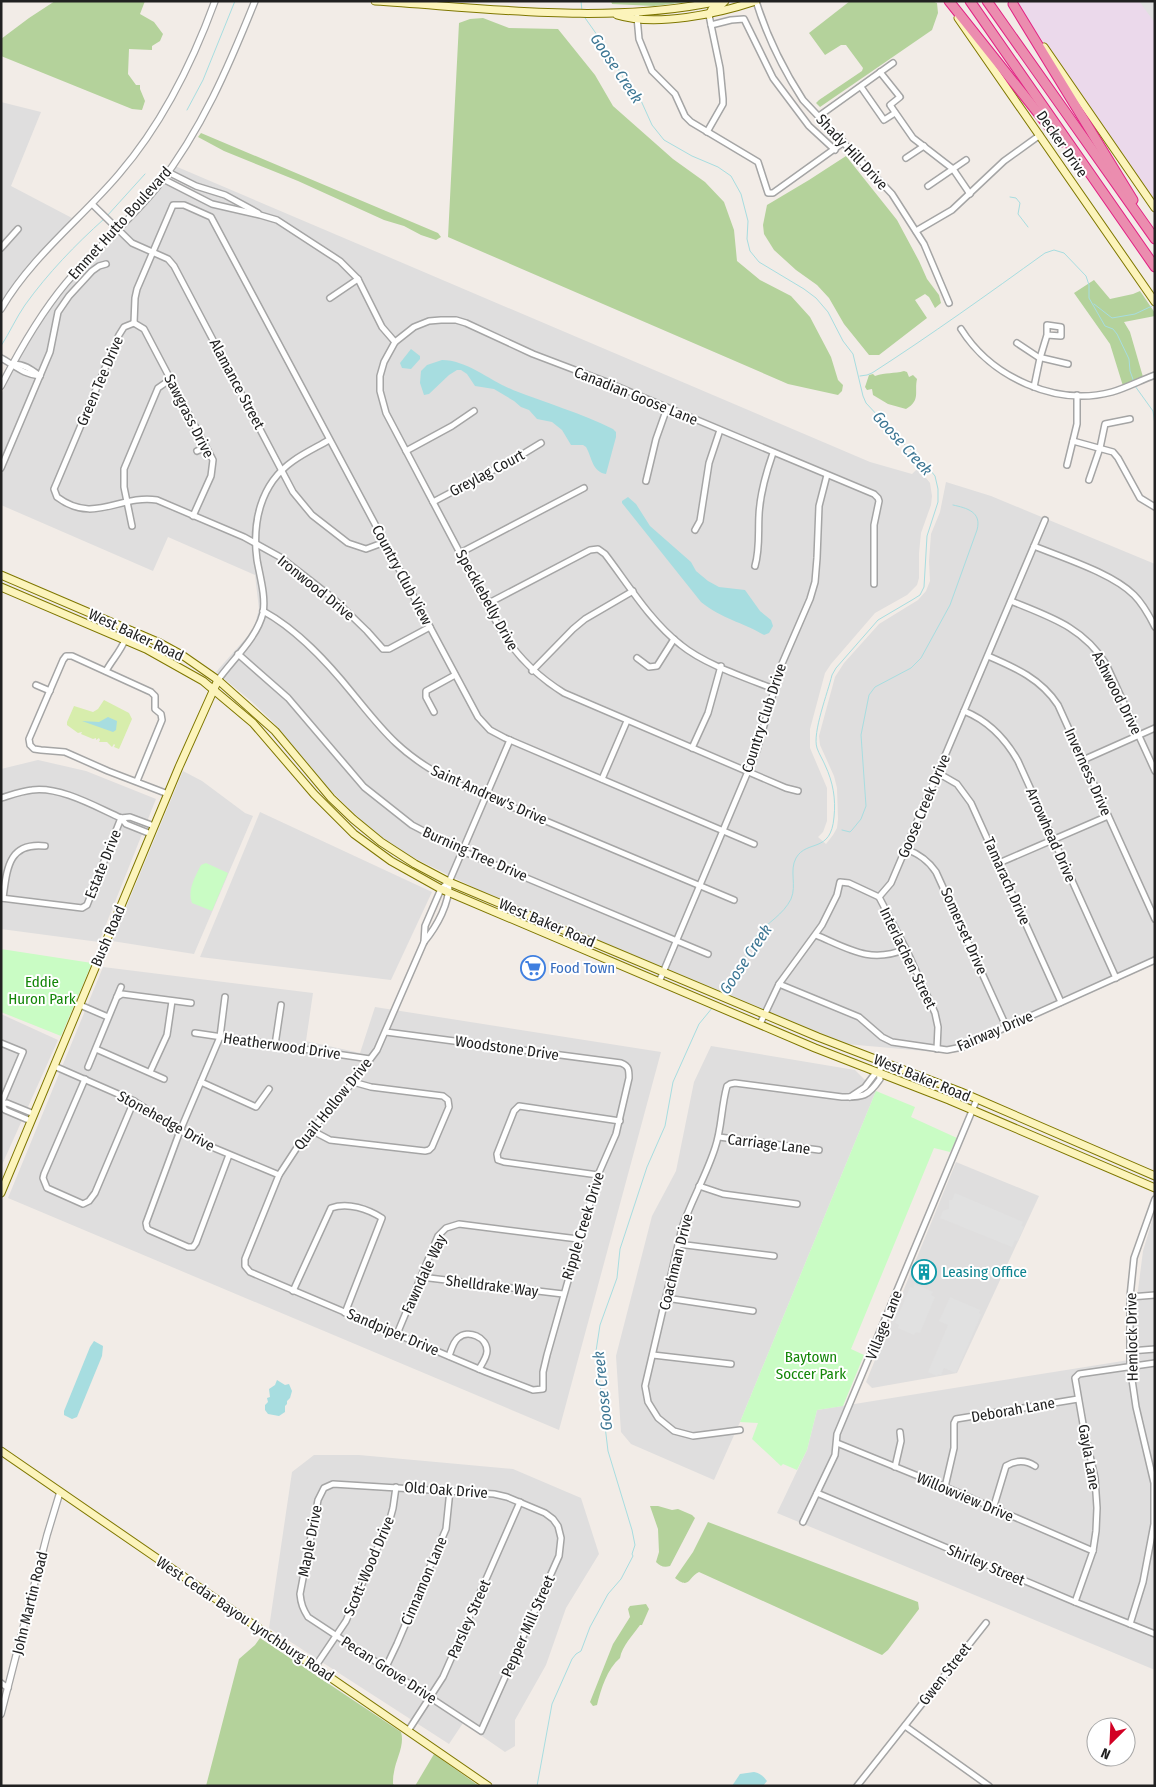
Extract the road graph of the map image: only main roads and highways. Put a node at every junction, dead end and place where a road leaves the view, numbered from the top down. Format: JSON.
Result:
{"nodes":[{"id":1,"x":375,"y":1,"type":"edge"},
{"id":2,"x":719,"y":1,"type":"edge"},
{"id":3,"x":725,"y":1,"type":"edge"},
{"id":4,"x":756,"y":1,"type":"edge"},
{"id":5,"x":948,"y":1,"type":"edge"},
{"id":6,"x":970,"y":1,"type":"edge"},
{"id":7,"x":986,"y":1,"type":"edge"},
{"id":8,"x":442,"y":3,"type":"edge"},
{"id":9,"x":1012,"y":3,"type":"edge"},
{"id":10,"x":637,"y":15,"type":"junction"},
{"id":11,"x":709,"y":15,"type":"junction"},
{"id":12,"x":1112,"y":206,"type":"junction"},
{"id":13,"x":1155,"y":208,"type":"edge"},
{"id":14,"x":1136,"y":213,"type":"junction"},
{"id":15,"x":1155,"y":239,"type":"edge"},
{"id":16,"x":1155,"y":266,"type":"edge"},
{"id":17,"x":1155,"y":302,"type":"edge"},
{"id":18,"x":1,"y":575,"type":"edge"},
{"id":19,"x":1,"y":587,"type":"edge"},
{"id":20,"x":36,"y":590,"type":"junction"},
{"id":21,"x":31,"y":600,"type":"junction"},
{"id":22,"x":130,"y":630,"type":"junction"},
{"id":23,"x":125,"y":640,"type":"junction"},
{"id":24,"x":218,"y":680,"type":"junction"},
{"id":25,"x":213,"y":689,"type":"junction"},
{"id":26,"x":296,"y":756,"type":"junction"},
{"id":27,"x":289,"y":764,"type":"junction"},
{"id":28,"x":362,"y":827,"type":"junction"},
{"id":29,"x":354,"y":834,"type":"junction"},
{"id":30,"x":530,"y":916,"type":"junction"},
{"id":31,"x":526,"y":926,"type":"junction"},
{"id":32,"x":1066,"y":1138,"type":"junction"},
{"id":33,"x":1062,"y":1148,"type":"junction"},
{"id":34,"x":1155,"y":1176,"type":"edge"},
{"id":35,"x":1155,"y":1188,"type":"edge"},
{"id":36,"x":1,"y":1193,"type":"edge"},
{"id":37,"x":1,"y":1451,"type":"edge"},
{"id":38,"x":488,"y":1786,"type":"edge"}],
"edges":[{"from":1,"to":8,"type":"main road"},
{"from":2,"to":10,"type":"main road"},
{"from":3,"to":11,"type":"main road"},
{"from":4,"to":11,"type":"main road"},
{"from":5,"to":12,"type":"highway"},
{"from":5,"to":17,"type":"main road","name":"Decker Drive"},
{"from":6,"to":12,"type":"highway","name":"Decker Drive"},
{"from":7,"to":14,"type":"highway","name":"Decker Drive"},
{"from":8,"to":10,"type":"main road"},
{"from":9,"to":13,"type":"main road"},
{"from":9,"to":14,"type":"highway"},
{"from":10,"to":11,"type":"main road"},
{"from":12,"to":16,"type":"highway","name":"Decker Drive"},
{"from":14,"to":15,"type":"highway","name":"Decker Drive"},
{"from":18,"to":20,"type":"main road","name":"West Baker Road"},
{"from":19,"to":21,"type":"main road","name":"West Baker Road"},
{"from":20,"to":21,"type":"main road"},
{"from":20,"to":22,"type":"main road","name":"West Baker Road"},
{"from":21,"to":23,"type":"main road","name":"West Baker Road"},
{"from":22,"to":23,"type":"main road"},
{"from":22,"to":24,"type":"main road","name":"West Baker Road"},
{"from":23,"to":25,"type":"main road","name":"West Baker Road"},
{"from":24,"to":25,"type":"main road","name":"Bush Road"},
{"from":24,"to":26,"type":"main road","name":"West Baker Road"},
{"from":25,"to":27,"type":"main road","name":"West Baker Road"},
{"from":25,"to":36,"type":"main road","name":"Bush Road"},
{"from":26,"to":27,"type":"main road"},
{"from":26,"to":28,"type":"main road","name":"West Baker Road"},
{"from":27,"to":29,"type":"main road","name":"West Baker Road"},
{"from":28,"to":29,"type":"main road"},
{"from":28,"to":30,"type":"main road","name":"West Baker Road"},
{"from":29,"to":31,"type":"main road","name":"West Baker Road"},
{"from":30,"to":31,"type":"main road"},
{"from":30,"to":32,"type":"main road","name":"West Baker Road"},
{"from":31,"to":33,"type":"main road","name":"West Baker Road"},
{"from":32,"to":33,"type":"main road"},
{"from":32,"to":34,"type":"main road","name":"West Baker Road"},
{"from":33,"to":35,"type":"main road","name":"West Baker Road"},
{"from":37,"to":38,"type":"main road","name":"West Cedar Bayou Lynchburg Road"}]}
